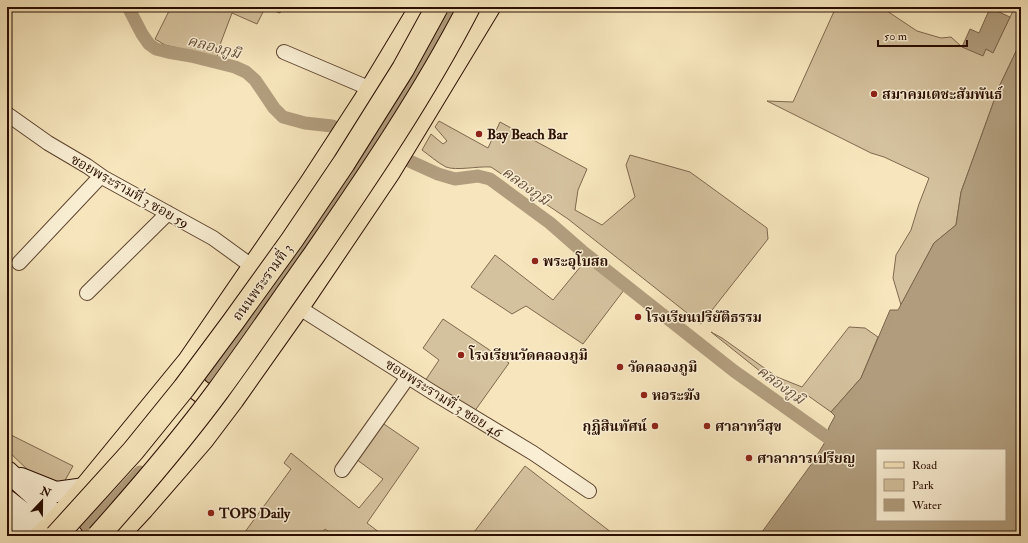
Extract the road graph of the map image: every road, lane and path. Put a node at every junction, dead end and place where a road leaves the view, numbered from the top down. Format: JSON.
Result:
{"nodes":[{"id":1,"x":421,"y":7,"type":"edge"},
{"id":2,"x":437,"y":7,"type":"edge"},
{"id":3,"x":470,"y":7,"type":"edge"},
{"id":4,"x":488,"y":7,"type":"edge"},
{"id":5,"x":284,"y":52,"type":"dead end"},
{"id":6,"x":371,"y":89,"type":"junction"},
{"id":7,"x":7,"y":114,"type":"edge"},
{"id":8,"x":102,"y":176,"type":"junction"},
{"id":9,"x":168,"y":213,"type":"junction"},
{"id":10,"x":19,"y":263,"type":"dead end"},
{"id":11,"x":253,"y":267,"type":"junction"},
{"id":12,"x":87,"y":293,"type":"dead end"},
{"id":13,"x":298,"y":306,"type":"junction"},
{"id":14,"x":189,"y":361,"type":"junction"},
{"id":15,"x":408,"y":377,"type":"junction"},
{"id":16,"x":233,"y":399,"type":"junction"},
{"id":17,"x":342,"y":470,"type":"dead end"},
{"id":18,"x":9,"y":473,"type":"edge"},
{"id":19,"x":85,"y":488,"type":"junction"},
{"id":20,"x":589,"y":491,"type":"dead end"},
{"id":21,"x":7,"y":501,"type":"edge"},
{"id":22,"x":57,"y":532,"type":"edge"},
{"id":23,"x":21,"y":536,"type":"edge"},
{"id":24,"x":98,"y":536,"type":"edge"},
{"id":25,"x":117,"y":536,"type":"edge"}],
"edges":[{"from":1,"to":6,"type":"main road","name":"ถนนพระรามที่ 3"},
{"from":2,"to":22,"type":"main road","name":"ถนนพระรามที่ 3","bridge":true},
{"from":3,"to":24,"type":"main road","name":"ถนนพระรามที่ 3","bridge":true},
{"from":4,"to":13,"type":"main road"},
{"from":5,"to":6,"type":"street"},
{"from":6,"to":11,"type":"main road","name":"ถนนพระรามที่ 3"},
{"from":7,"to":8,"type":"street","name":"ซอยพระรามที่ 3 ซอย 59"},
{"from":8,"to":9,"type":"street","name":"ซอยพระรามที่ 3 ซอย 59"},
{"from":8,"to":10,"type":"street"},
{"from":9,"to":11,"type":"street","name":"ซอยพระรามที่ 3 ซอย 59"},
{"from":9,"to":12,"type":"street"},
{"from":11,"to":14,"type":"main road","name":"ถนนพระรามที่ 3"},
{"from":13,"to":15,"type":"street","name":"ซอยพระรามที่ 3 ซอย 46"},
{"from":13,"to":16,"type":"main road"},
{"from":14,"to":16,"type":"main road"},
{"from":14,"to":19,"type":"main road","name":"ถนนพระรามที่ 3"},
{"from":15,"to":17,"type":"street"},
{"from":15,"to":20,"type":"street","name":"ซอยพระรามที่ 3 ซอย 46"},
{"from":16,"to":25,"type":"main road"},
{"from":18,"to":19,"type":"main road"},
{"from":18,"to":22,"type":"main road"},
{"from":19,"to":22,"type":"main road","name":"ถนนพระรามที่ 3"},
{"from":21,"to":22,"type":"main road"},
{"from":21,"to":23,"type":"main road"}]}
